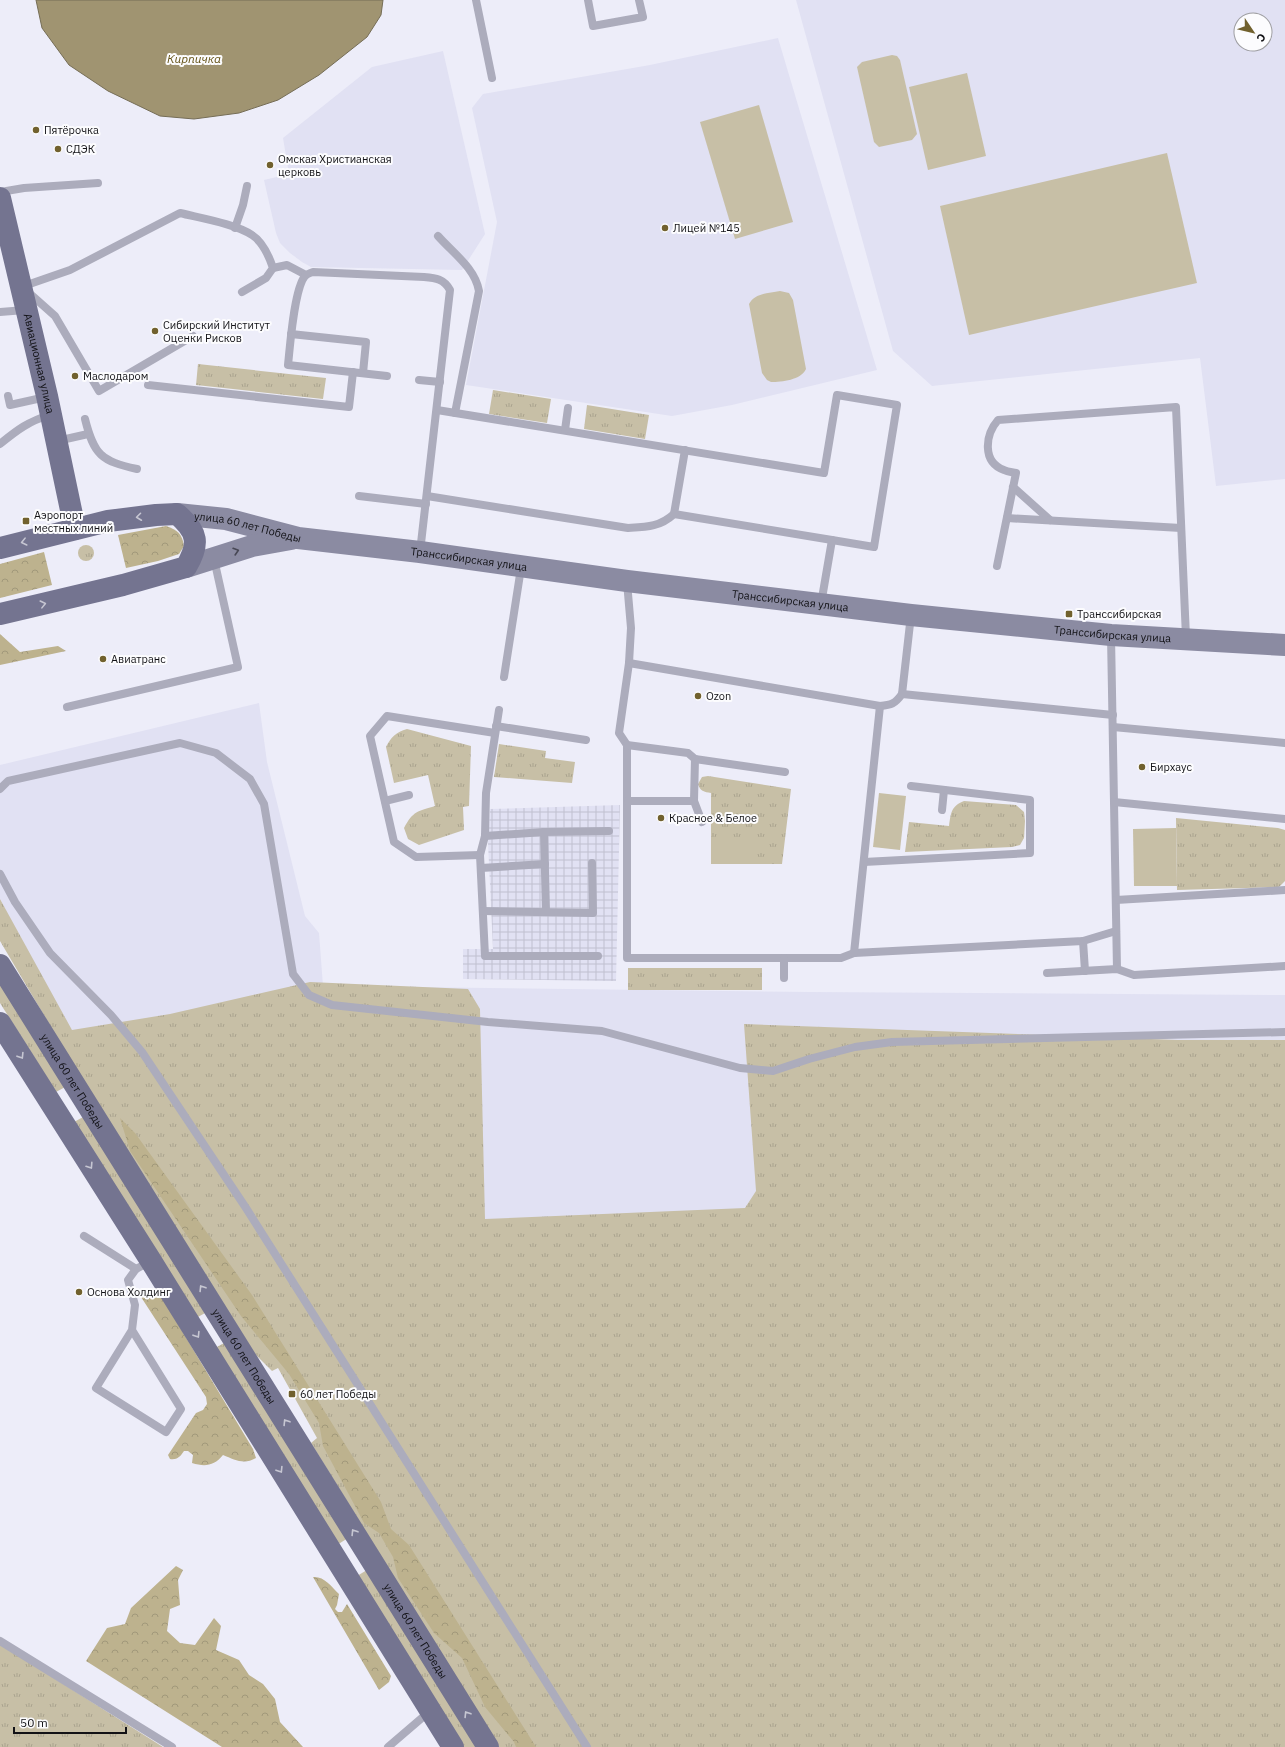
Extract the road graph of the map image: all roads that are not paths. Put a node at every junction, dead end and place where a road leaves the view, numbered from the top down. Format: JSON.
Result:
{"nodes":[{"id":1,"x":476,"y":0,"type":"edge"},
{"id":2,"x":588,"y":0,"type":"edge"},
{"id":3,"x":639,"y":0,"type":"edge"},
{"id":4,"x":492,"y":78,"type":"dead end"},
{"id":5,"x":98,"y":183,"type":"dead end"},
{"id":6,"x":247,"y":186,"type":"dead end"},
{"id":7,"x":0,"y":192,"type":"edge"},
{"id":8,"x":0,"y":198,"type":"edge"},
{"id":9,"x":3,"y":222,"type":"edge"},
{"id":10,"x":235,"y":228,"type":"junction"},
{"id":11,"x":438,"y":236,"type":"dead end"},
{"id":12,"x":273,"y":268,"type":"junction"},
{"id":13,"x":306,"y":275,"type":"junction"},
{"id":14,"x":21,"y":287,"type":"junction"},
{"id":15,"x":242,"y":292,"type":"dead end"},
{"id":16,"x":26,"y":310,"type":"junction"},
{"id":17,"x":0,"y":312,"type":"edge"},
{"id":18,"x":291,"y":334,"type":"junction"},
{"id":19,"x":193,"y":336,"type":"dead end"},
{"id":20,"x":353,"y":372,"type":"junction"},
{"id":21,"x":363,"y":373,"type":"junction"},
{"id":22,"x":387,"y":376,"type":"dead end"},
{"id":23,"x":419,"y":380,"type":"dead end"},
{"id":24,"x":440,"y":382,"type":"junction"},
{"id":25,"x":148,"y":384,"type":"dead end"},
{"id":26,"x":8,"y":396,"type":"dead end"},
{"id":27,"x":48,"y":406,"type":"junction"},
{"id":28,"x":568,"y":408,"type":"dead end"},
{"id":29,"x":437,"y":410,"type":"junction"},
{"id":30,"x":455,"y":412,"type":"junction"},
{"id":31,"x":85,"y":419,"type":"dead end"},
{"id":32,"x":565,"y":430,"type":"junction"},
{"id":33,"x":88,"y":434,"type":"junction"},
{"id":34,"x":56,"y":441,"type":"junction"},
{"id":35,"x":0,"y":444,"type":"edge"},
{"id":36,"x":685,"y":450,"type":"junction"},
{"id":37,"x":137,"y":469,"type":"dead end"},
{"id":38,"x":1014,"y":487,"type":"junction"},
{"id":39,"x":358,"y":496,"type":"dead end"},
{"id":40,"x":426,"y":500,"type":"junction"},
{"id":41,"x":178,"y":514,"type":"junction"},
{"id":42,"x":674,"y":514,"type":"junction"},
{"id":43,"x":1007,"y":518,"type":"junction"},
{"id":44,"x":1050,"y":520,"type":"junction"},
{"id":45,"x":1181,"y":528,"type":"junction"},
{"id":46,"x":75,"y":529,"type":"junction"},
{"id":47,"x":298,"y":538,"type":"junction"},
{"id":48,"x":832,"y":540,"type":"junction"},
{"id":49,"x":0,"y":548,"type":"edge"},
{"id":50,"x":420,"y":552,"type":"junction"},
{"id":51,"x":214,"y":557,"type":"junction"},
{"id":52,"x":997,"y":566,"type":"dead end"},
{"id":53,"x":186,"y":567,"type":"junction"},
{"id":54,"x":521,"y":567,"type":"junction"},
{"id":55,"x":627,"y":581,"type":"junction"},
{"id":56,"x":821,"y":604,"type":"junction"},
{"id":57,"x":2,"y":612,"type":"edge"},
{"id":58,"x":911,"y":615,"type":"junction"},
{"id":59,"x":1111,"y":635,"type":"junction"},
{"id":60,"x":1186,"y":639,"type":"junction"},
{"id":61,"x":1285,"y":645,"type":"edge"},
{"id":62,"x":629,"y":663,"type":"junction"},
{"id":63,"x":504,"y":678,"type":"dead end"},
{"id":64,"x":902,"y":694,"type":"junction"},
{"id":65,"x":880,"y":706,"type":"junction"},
{"id":66,"x":67,"y":707,"type":"dead end"},
{"id":67,"x":499,"y":710,"type":"dead end"},
{"id":68,"x":1113,"y":715,"type":"junction"},
{"id":69,"x":1113,"y":727,"type":"junction"},
{"id":70,"x":496,"y":729,"type":"junction"},
{"id":71,"x":586,"y":740,"type":"dead end"},
{"id":72,"x":1285,"y":743,"type":"edge"},
{"id":73,"x":628,"y":745,"type":"junction"},
{"id":74,"x":695,"y":759,"type":"junction"},
{"id":75,"x":785,"y":772,"type":"dead end"},
{"id":76,"x":911,"y":786,"type":"dead end"},
{"id":77,"x":0,"y":789,"type":"edge"},
{"id":78,"x":944,"y":790,"type":"junction"},
{"id":79,"x":410,"y":795,"type":"dead end"},
{"id":80,"x":385,"y":801,"type":"junction"},
{"id":81,"x":628,"y":801,"type":"junction"},
{"id":82,"x":694,"y":801,"type":"junction"},
{"id":83,"x":1114,"y":802,"type":"junction"},
{"id":84,"x":942,"y":810,"type":"dead end"},
{"id":85,"x":1285,"y":819,"type":"edge"},
{"id":86,"x":702,"y":822,"type":"dead end"},
{"id":87,"x":609,"y":831,"type":"dead end"},
{"id":88,"x":544,"y":832,"type":"junction"},
{"id":89,"x":485,"y":836,"type":"junction"},
{"id":90,"x":480,"y":855,"type":"junction"},
{"id":91,"x":864,"y":862,"type":"junction"},
{"id":92,"x":592,"y":863,"type":"dead end"},
{"id":93,"x":545,"y":864,"type":"junction"},
{"id":94,"x":481,"y":868,"type":"junction"},
{"id":95,"x":0,"y":874,"type":"edge"},
{"id":96,"x":1285,"y":890,"type":"edge"},
{"id":97,"x":1116,"y":900,"type":"junction"},
{"id":98,"x":483,"y":912,"type":"junction"},
{"id":99,"x":546,"y":912,"type":"junction"},
{"id":100,"x":1116,"y":931,"type":"junction"},
{"id":101,"x":1083,"y":941,"type":"junction"},
{"id":102,"x":854,"y":953,"type":"junction"},
{"id":103,"x":598,"y":956,"type":"dead end"},
{"id":104,"x":784,"y":958,"type":"junction"},
{"id":105,"x":0,"y":965,"type":"edge"},
{"id":106,"x":1285,"y":966,"type":"edge"},
{"id":107,"x":1117,"y":969,"type":"junction"},
{"id":108,"x":1085,"y":971,"type":"junction"},
{"id":109,"x":1047,"y":973,"type":"dead end"},
{"id":110,"x":784,"y":978,"type":"dead end"},
{"id":111,"x":0,"y":1023,"type":"edge"},
{"id":112,"x":1285,"y":1032,"type":"edge"},
{"id":113,"x":85,"y":1099,"type":"junction"},
{"id":114,"x":58,"y":1115,"type":"junction"},
{"id":115,"x":84,"y":1236,"type":"dead end"},
{"id":116,"x":143,"y":1265,"type":"junction"},
{"id":117,"x":132,"y":1330,"type":"junction"},
{"id":118,"x":366,"y":1551,"type":"junction"},
{"id":119,"x":341,"y":1566,"type":"junction"},
{"id":120,"x":0,"y":1641,"type":"edge"},
{"id":121,"x":431,"y":1710,"type":"junction"},
{"id":122,"x":172,"y":1747,"type":"edge"},
{"id":123,"x":388,"y":1747,"type":"edge"},
{"id":124,"x":453,"y":1747,"type":"edge"},
{"id":125,"x":488,"y":1747,"type":"edge"},
{"id":126,"x":587,"y":1747,"type":"edge"}],
"edges":[{"from":1,"to":4,"type":"lane"},
{"from":2,"to":3,"type":"lane"},
{"from":5,"to":7,"type":"lane"},
{"from":6,"to":10,"type":"lane"},
{"from":8,"to":9,"type":"main road","name":"Авиационная улица"},
{"from":9,"to":14,"type":"main road","name":"Авиационная улица"},
{"from":10,"to":12,"type":"lane"},
{"from":10,"to":14,"type":"lane"},
{"from":11,"to":30,"type":"lane"},
{"from":12,"to":13,"type":"lane"},
{"from":12,"to":15,"type":"lane"},
{"from":13,"to":18,"type":"lane"},
{"from":13,"to":24,"type":"lane"},
{"from":14,"to":16,"type":"main road","name":"Авиационная улица"},
{"from":14,"to":19,"type":"lane"},
{"from":16,"to":17,"type":"lane"},
{"from":16,"to":27,"type":"main road","name":"Авиационная улица"},
{"from":18,"to":20,"type":"lane"},
{"from":18,"to":21,"type":"lane"},
{"from":20,"to":21,"type":"lane"},
{"from":20,"to":25,"type":"lane"},
{"from":21,"to":22,"type":"lane"},
{"from":23,"to":24,"type":"lane"},
{"from":24,"to":29,"type":"lane"},
{"from":26,"to":27,"type":"lane"},
{"from":27,"to":34,"type":"main road","name":"Авиационная улица"},
{"from":27,"to":35,"type":"lane"},
{"from":28,"to":32,"type":"lane"},
{"from":29,"to":30,"type":"lane"},
{"from":29,"to":40,"type":"lane"},
{"from":30,"to":32,"type":"lane"},
{"from":31,"to":33,"type":"lane"},
{"from":32,"to":36,"type":"lane"},
{"from":33,"to":34,"type":"lane"},
{"from":33,"to":37,"type":"lane"},
{"from":34,"to":46,"type":"main road","name":"Авиационная улица"},
{"from":36,"to":42,"type":"lane"},
{"from":36,"to":48,"type":"lane"},
{"from":38,"to":43,"type":"lane"},
{"from":38,"to":44,"type":"lane"},
{"from":38,"to":45,"type":"lane"},
{"from":39,"to":40,"type":"lane"},
{"from":40,"to":42,"type":"lane"},
{"from":40,"to":50,"type":"lane"},
{"from":41,"to":46,"type":"main road","name":"улица 60 лет Победы","one_way":true},
{"from":41,"to":47,"type":"main road","name":"улица 60 лет Победы"},
{"from":41,"to":53,"type":"main road","name":"улица 60 лет Победы"},
{"from":42,"to":48,"type":"lane"},
{"from":43,"to":44,"type":"lane"},
{"from":43,"to":52,"type":"lane"},
{"from":44,"to":45,"type":"lane"},
{"from":45,"to":60,"type":"lane"},
{"from":46,"to":49,"type":"main road","name":"улица 60 лет Победы","one_way":true},
{"from":47,"to":50,"type":"main road","name":"Транссибирская улица"},
{"from":51,"to":47,"type":"main road","name":"улица 60 лет Победы","one_way":true},
{"from":48,"to":56,"type":"lane"},
{"from":50,"to":54,"type":"main road","name":"Транссибирская улица"},
{"from":51,"to":53,"type":"main road","name":"улица 60 лет Победы"},
{"from":51,"to":66,"type":"lane"},
{"from":57,"to":53,"type":"main road","name":"улица 60 лет Победы","one_way":true},
{"from":54,"to":55,"type":"main road","name":"Транссибирская улица"},
{"from":54,"to":63,"type":"lane"},
{"from":55,"to":56,"type":"main road","name":"Транссибирская улица"},
{"from":55,"to":62,"type":"lane"},
{"from":56,"to":58,"type":"main road","name":"Транссибирская улица"},
{"from":58,"to":59,"type":"main road","name":"Транссибирская улица"},
{"from":58,"to":64,"type":"lane"},
{"from":59,"to":60,"type":"main road","name":"Транссибирская улица"},
{"from":59,"to":68,"type":"lane"},
{"from":60,"to":61,"type":"main road","name":"Транссибирская улица"},
{"from":62,"to":65,"type":"lane"},
{"from":62,"to":73,"type":"lane"},
{"from":64,"to":65,"type":"lane"},
{"from":64,"to":68,"type":"lane"},
{"from":65,"to":91,"type":"lane"},
{"from":67,"to":70,"type":"lane"},
{"from":68,"to":69,"type":"lane"},
{"from":69,"to":72,"type":"lane"},
{"from":69,"to":83,"type":"lane"},
{"from":70,"to":71,"type":"lane"},
{"from":70,"to":80,"type":"lane"},
{"from":70,"to":89,"type":"lane"},
{"from":73,"to":74,"type":"lane"},
{"from":73,"to":81,"type":"lane"},
{"from":74,"to":75,"type":"lane"},
{"from":74,"to":82,"type":"lane"},
{"from":76,"to":78,"type":"lane"},
{"from":77,"to":112,"type":"lane"},
{"from":78,"to":84,"type":"lane"},
{"from":78,"to":91,"type":"lane"},
{"from":79,"to":80,"type":"lane"},
{"from":80,"to":90,"type":"lane"},
{"from":81,"to":82,"type":"lane"},
{"from":81,"to":104,"type":"lane"},
{"from":82,"to":86,"type":"lane"},
{"from":83,"to":85,"type":"lane"},
{"from":83,"to":97,"type":"lane"},
{"from":87,"to":88,"type":"lane"},
{"from":88,"to":89,"type":"lane"},
{"from":88,"to":93,"type":"lane"},
{"from":89,"to":90,"type":"lane"},
{"from":90,"to":94,"type":"lane"},
{"from":91,"to":102,"type":"lane"},
{"from":92,"to":99,"type":"lane"},
{"from":93,"to":94,"type":"lane"},
{"from":93,"to":99,"type":"lane"},
{"from":94,"to":98,"type":"lane"},
{"from":95,"to":126,"type":"lane"},
{"from":96,"to":97,"type":"lane"},
{"from":97,"to":100,"type":"lane"},
{"from":98,"to":99,"type":"lane"},
{"from":98,"to":103,"type":"lane"},
{"from":100,"to":101,"type":"lane"},
{"from":100,"to":107,"type":"lane"},
{"from":101,"to":102,"type":"lane"},
{"from":101,"to":108,"type":"lane"},
{"from":102,"to":104,"type":"lane"},
{"from":104,"to":110,"type":"lane"},
{"from":105,"to":113,"type":"main road","name":"улица 60 лет Победы"},
{"from":106,"to":107,"type":"lane"},
{"from":107,"to":108,"type":"lane"},
{"from":108,"to":109,"type":"lane"},
{"from":111,"to":114,"type":"main road","one_way":true},
{"from":113,"to":114,"type":"main road"},
{"from":118,"to":113,"type":"main road","name":"улица 60 лет Победы","one_way":true},
{"from":114,"to":116,"type":"main road","one_way":true},
{"from":115,"to":116,"type":"lane"},
{"from":116,"to":117,"type":"lane"},
{"from":116,"to":119,"type":"main road","one_way":true},
{"from":117,"to":117,"type":"lane"},
{"from":118,"to":119,"type":"main road"},
{"from":125,"to":118,"type":"main road","name":"улица 60 лет Победы","one_way":true},
{"from":119,"to":121,"type":"main road"},
{"from":120,"to":122,"type":"lane"},
{"from":121,"to":123,"type":"lane"},
{"from":121,"to":124,"type":"main road"}]}
